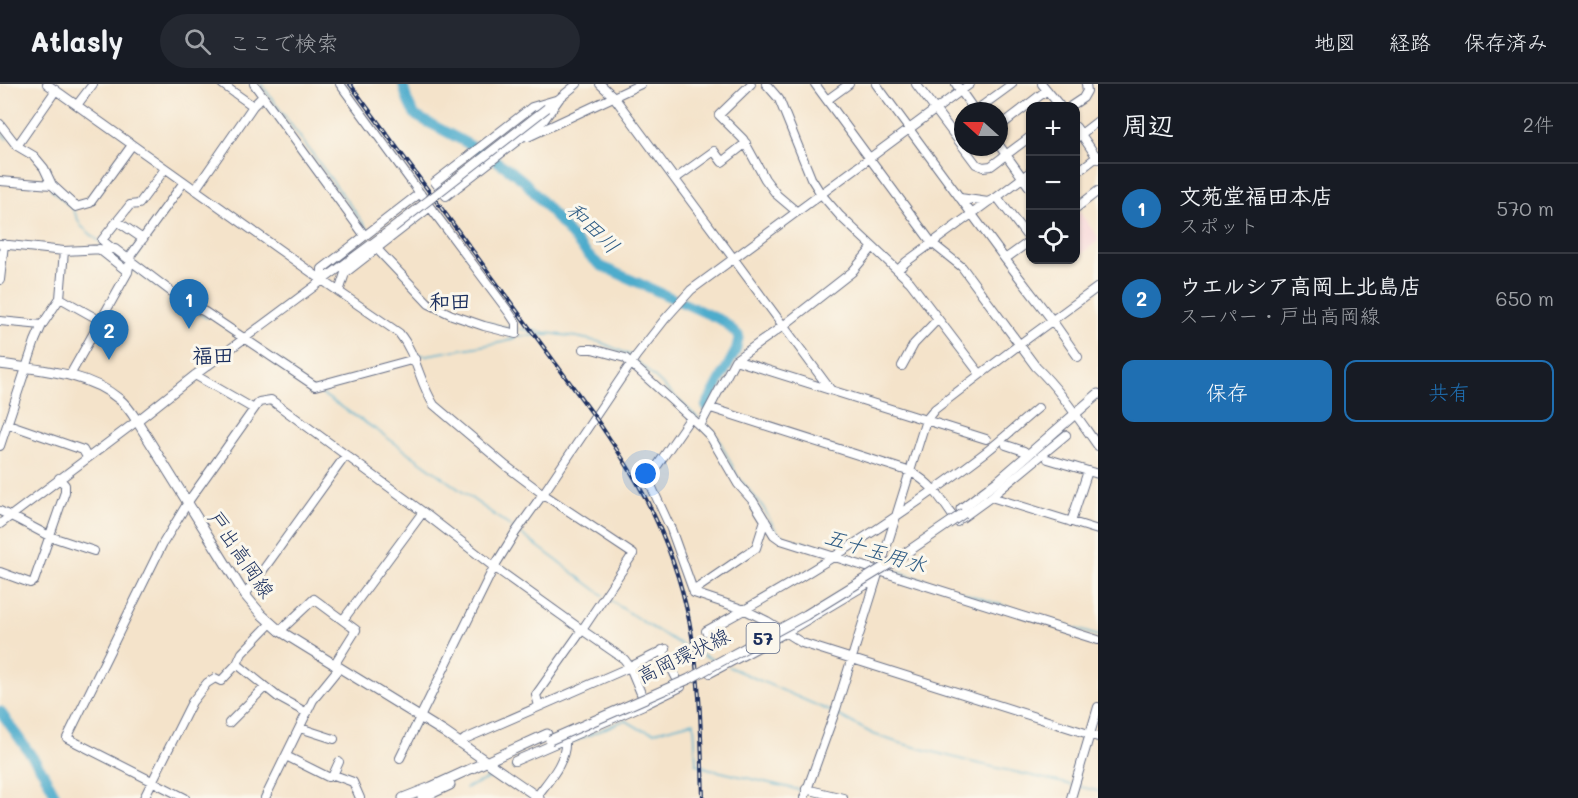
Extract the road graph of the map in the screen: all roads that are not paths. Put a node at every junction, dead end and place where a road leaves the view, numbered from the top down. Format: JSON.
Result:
{"nodes":[{"id":1,"x":47,"y":84,"type":"edge"},
{"id":2,"x":93,"y":84,"type":"edge"},
{"id":3,"x":222,"y":84,"type":"edge"},
{"id":4,"x":254,"y":84,"type":"edge"},
{"id":5,"x":340,"y":84,"type":"edge"},
{"id":6,"x":578,"y":84,"type":"edge"},
{"id":7,"x":600,"y":84,"type":"edge"},
{"id":8,"x":641,"y":84,"type":"edge"},
{"id":9,"x":751,"y":84,"type":"edge"},
{"id":10,"x":766,"y":84,"type":"edge"},
{"id":11,"x":815,"y":84,"type":"edge"},
{"id":12,"x":849,"y":84,"type":"edge"},
{"id":13,"x":876,"y":84,"type":"edge"},
{"id":14,"x":916,"y":84,"type":"edge"},
{"id":15,"x":970,"y":84,"type":"edge"},
{"id":16,"x":1086,"y":84,"type":"edge"},
{"id":17,"x":1010,"y":85,"type":"edge"},
{"id":18,"x":959,"y":87,"type":"edge"},
{"id":19,"x":1045,"y":87,"type":"edge"},
{"id":20,"x":56,"y":90,"type":"junction"},
{"id":21,"x":263,"y":96,"type":"junction"},
{"id":22,"x":614,"y":97,"type":"junction"},
{"id":23,"x":559,"y":99,"type":"junction"},
{"id":24,"x":827,"y":100,"type":"junction"},
{"id":25,"x":969,"y":102,"type":"edge"},
{"id":26,"x":987,"y":102,"type":"edge"},
{"id":27,"x":1057,"y":102,"type":"edge"},
{"id":28,"x":1077,"y":102,"type":"edge"},
{"id":29,"x":77,"y":105,"type":"junction"},
{"id":30,"x":254,"y":106,"type":"junction"},
{"id":31,"x":935,"y":110,"type":"junction"},
{"id":32,"x":1008,"y":119,"type":"edge"},
{"id":33,"x":1098,"y":121,"type":"edge"},
{"id":34,"x":0,"y":124,"type":"edge"},
{"id":35,"x":909,"y":129,"type":"junction"},
{"id":36,"x":1080,"y":131,"type":"edge"},
{"id":37,"x":954,"y":135,"type":"edge"},
{"id":38,"x":1080,"y":136,"type":"edge"},
{"id":39,"x":1026,"y":140,"type":"edge"},
{"id":40,"x":516,"y":142,"type":"junction"},
{"id":41,"x":746,"y":143,"type":"junction"},
{"id":42,"x":132,"y":145,"type":"junction"},
{"id":43,"x":17,"y":146,"type":"junction"},
{"id":44,"x":1008,"y":154,"type":"edge"},
{"id":45,"x":970,"y":156,"type":"edge"},
{"id":46,"x":1005,"y":156,"type":"edge"},
{"id":47,"x":1007,"y":156,"type":"edge"},
{"id":48,"x":871,"y":157,"type":"junction"},
{"id":49,"x":1098,"y":157,"type":"edge"},
{"id":50,"x":165,"y":169,"type":"junction"},
{"id":51,"x":1080,"y":170,"type":"edge"},
{"id":52,"x":1026,"y":175,"type":"edge"},
{"id":53,"x":1022,"y":178,"type":"junction"},
{"id":54,"x":675,"y":179,"type":"junction"},
{"id":55,"x":0,"y":181,"type":"edge"},
{"id":56,"x":184,"y":182,"type":"junction"},
{"id":57,"x":1026,"y":183,"type":"edge"},
{"id":58,"x":49,"y":185,"type":"junction"},
{"id":59,"x":195,"y":190,"type":"junction"},
{"id":60,"x":1098,"y":191,"type":"edge"},
{"id":61,"x":420,"y":193,"type":"junction"},
{"id":62,"x":821,"y":194,"type":"junction"},
{"id":63,"x":997,"y":197,"type":"junction"},
{"id":64,"x":960,"y":198,"type":"junction"},
{"id":65,"x":988,"y":202,"type":"junction"},
{"id":66,"x":1080,"y":205,"type":"edge"},
{"id":67,"x":430,"y":207,"type":"junction"},
{"id":68,"x":797,"y":212,"type":"junction"},
{"id":69,"x":972,"y":214,"type":"junction"},
{"id":70,"x":389,"y":217,"type":"junction"},
{"id":71,"x":117,"y":221,"type":"junction"},
{"id":72,"x":400,"y":231,"type":"junction"},
{"id":73,"x":368,"y":233,"type":"junction"},
{"id":74,"x":1026,"y":235,"type":"edge"},
{"id":75,"x":143,"y":239,"type":"junction"},
{"id":76,"x":932,"y":243,"type":"junction"},
{"id":77,"x":1026,"y":243,"type":"edge"},
{"id":78,"x":2,"y":244,"type":"edge"},
{"id":79,"x":380,"y":247,"type":"junction"},
{"id":80,"x":873,"y":248,"type":"junction"},
{"id":81,"x":107,"y":249,"type":"junction"},
{"id":82,"x":64,"y":251,"type":"junction"},
{"id":83,"x":734,"y":258,"type":"junction"},
{"id":84,"x":1005,"y":259,"type":"junction"},
{"id":85,"x":129,"y":267,"type":"junction"},
{"id":86,"x":898,"y":270,"type":"junction"},
{"id":87,"x":0,"y":280,"type":"edge"},
{"id":88,"x":322,"y":280,"type":"junction"},
{"id":89,"x":1098,"y":287,"type":"edge"},
{"id":90,"x":339,"y":292,"type":"junction"},
{"id":91,"x":60,"y":298,"type":"junction"},
{"id":92,"x":938,"y":319,"type":"junction"},
{"id":93,"x":0,"y":321,"type":"edge"},
{"id":94,"x":101,"y":321,"type":"junction"},
{"id":95,"x":1052,"y":321,"type":"junction"},
{"id":96,"x":42,"y":325,"type":"junction"},
{"id":97,"x":783,"y":326,"type":"junction"},
{"id":98,"x":241,"y":340,"type":"junction"},
{"id":99,"x":1020,"y":344,"type":"junction"},
{"id":100,"x":584,"y":350,"type":"dead end"},
{"id":101,"x":1078,"y":357,"type":"dead end"},
{"id":102,"x":415,"y":359,"type":"junction"},
{"id":103,"x":634,"y":360,"type":"junction"},
{"id":104,"x":735,"y":360,"type":"junction"},
{"id":105,"x":0,"y":364,"type":"edge"},
{"id":106,"x":902,"y":366,"type":"dead end"},
{"id":107,"x":25,"y":368,"type":"junction"},
{"id":108,"x":980,"y":374,"type":"junction"},
{"id":109,"x":70,"y":375,"type":"junction"},
{"id":110,"x":195,"y":375,"type":"junction"},
{"id":111,"x":830,"y":389,"type":"junction"},
{"id":112,"x":1098,"y":394,"type":"edge"},
{"id":113,"x":1098,"y":400,"type":"edge"},
{"id":114,"x":711,"y":408,"type":"junction"},
{"id":115,"x":1038,"y":408,"type":"dead end"},
{"id":116,"x":254,"y":410,"type":"junction"},
{"id":117,"x":1077,"y":416,"type":"junction"},
{"id":118,"x":691,"y":417,"type":"junction"},
{"id":119,"x":926,"y":420,"type":"junction"},
{"id":120,"x":137,"y":421,"type":"junction"},
{"id":121,"x":702,"y":423,"type":"junction"},
{"id":122,"x":8,"y":424,"type":"junction"},
{"id":123,"x":1066,"y":435,"type":"dead end"},
{"id":124,"x":986,"y":439,"type":"dead end"},
{"id":125,"x":1006,"y":445,"type":"dead end"},
{"id":126,"x":0,"y":446,"type":"edge"},
{"id":127,"x":1098,"y":446,"type":"edge"},
{"id":128,"x":1024,"y":451,"type":"dead end"},
{"id":129,"x":346,"y":455,"type":"junction"},
{"id":130,"x":87,"y":457,"type":"junction"},
{"id":131,"x":1048,"y":459,"type":"dead end"},
{"id":132,"x":1098,"y":465,"type":"edge"},
{"id":133,"x":911,"y":472,"type":"junction"},
{"id":134,"x":1092,"y":472,"type":"edge"},
{"id":135,"x":59,"y":478,"type":"junction"},
{"id":136,"x":934,"y":489,"type":"junction"},
{"id":137,"x":543,"y":494,"type":"junction"},
{"id":138,"x":991,"y":497,"type":"junction"},
{"id":139,"x":187,"y":503,"type":"junction"},
{"id":140,"x":0,"y":511,"type":"edge"},
{"id":141,"x":423,"y":512,"type":"junction"},
{"id":142,"x":10,"y":516,"type":"junction"},
{"id":143,"x":897,"y":516,"type":"junction"},
{"id":144,"x":765,"y":520,"type":"junction"},
{"id":145,"x":957,"y":522,"type":"junction"},
{"id":146,"x":1071,"y":522,"type":"junction"},
{"id":147,"x":0,"y":524,"type":"edge"},
{"id":148,"x":1098,"y":530,"type":"edge"},
{"id":149,"x":49,"y":536,"type":"junction"},
{"id":150,"x":94,"y":551,"type":"dead end"},
{"id":151,"x":836,"y":557,"type":"junction"},
{"id":152,"x":494,"y":567,"type":"junction"},
{"id":153,"x":883,"y":571,"type":"junction"},
{"id":154,"x":0,"y":572,"type":"edge"},
{"id":155,"x":874,"y":580,"type":"dead end"},
{"id":156,"x":694,"y":593,"type":"junction"},
{"id":157,"x":245,"y":594,"type":"junction"},
{"id":158,"x":745,"y":610,"type":"junction"},
{"id":159,"x":343,"y":620,"type":"junction"},
{"id":160,"x":271,"y":623,"type":"junction"},
{"id":161,"x":582,"y":630,"type":"junction"},
{"id":162,"x":280,"y":631,"type":"junction"},
{"id":163,"x":706,"y":631,"type":"dead end"},
{"id":164,"x":785,"y":633,"type":"junction"},
{"id":165,"x":1098,"y":640,"type":"edge"},
{"id":166,"x":852,"y":659,"type":"junction"},
{"id":167,"x":237,"y":664,"type":"junction"},
{"id":168,"x":337,"y":667,"type":"junction"},
{"id":169,"x":630,"y":667,"type":"junction"},
{"id":170,"x":710,"y":674,"type":"dead end"},
{"id":171,"x":265,"y":687,"type":"junction"},
{"id":172,"x":646,"y":704,"type":"junction"},
{"id":173,"x":540,"y":706,"type":"junction"},
{"id":174,"x":1098,"y":707,"type":"edge"},
{"id":175,"x":307,"y":713,"type":"junction"},
{"id":176,"x":420,"y":717,"type":"junction"},
{"id":177,"x":229,"y":723,"type":"dead end"},
{"id":178,"x":300,"y":728,"type":"junction"},
{"id":179,"x":1094,"y":736,"type":"edge"},
{"id":180,"x":334,"y":739,"type":"dead end"},
{"id":181,"x":565,"y":740,"type":"junction"},
{"id":182,"x":460,"y":743,"type":"junction"},
{"id":183,"x":286,"y":756,"type":"junction"},
{"id":184,"x":400,"y":758,"type":"dead end"},
{"id":185,"x":515,"y":761,"type":"dead end"},
{"id":186,"x":339,"y":762,"type":"dead end"},
{"id":187,"x":490,"y":763,"type":"junction"},
{"id":188,"x":333,"y":775,"type":"junction"},
{"id":189,"x":152,"y":782,"type":"junction"},
{"id":190,"x":805,"y":794,"type":"edge"},
{"id":191,"x":429,"y":797,"type":"edge"},
{"id":192,"x":538,"y":797,"type":"edge"},
{"id":193,"x":144,"y":798,"type":"edge"},
{"id":194,"x":185,"y":798,"type":"edge"},
{"id":195,"x":265,"y":798,"type":"edge"},
{"id":196,"x":360,"y":798,"type":"edge"},
{"id":197,"x":403,"y":798,"type":"edge"},
{"id":198,"x":843,"y":798,"type":"edge"},
{"id":199,"x":1071,"y":798,"type":"edge"}],
"edges":[{"from":1,"to":20,"type":"street"},
{"from":2,"to":29,"type":"street"},
{"from":3,"to":30,"type":"street"},
{"from":4,"to":21,"type":"street"},
{"from":5,"to":61,"type":"street"},
{"from":6,"to":23,"type":"street"},
{"from":7,"to":22,"type":"street"},
{"from":8,"to":22,"type":"street"},
{"from":9,"to":41,"type":"street"},
{"from":10,"to":62,"type":"street"},
{"from":11,"to":24,"type":"street"},
{"from":12,"to":24,"type":"street"},
{"from":13,"to":35,"type":"street"},
{"from":14,"to":31,"type":"street"},
{"from":15,"to":18,"type":"street"},
{"from":16,"to":28,"type":"street"},
{"from":17,"to":26,"type":"street"},
{"from":18,"to":25,"type":"street"},
{"from":18,"to":31,"type":"street"},
{"from":19,"to":27,"type":"street"},
{"from":19,"to":32,"type":"street"},
{"from":20,"to":29,"type":"street"},
{"from":20,"to":43,"type":"street"},
{"from":21,"to":30,"type":"street"},
{"from":21,"to":73,"type":"street"},
{"from":22,"to":40,"type":"street"},
{"from":22,"to":54,"type":"street"},
{"from":23,"to":40,"type":"street"},
{"from":23,"to":40,"type":"street"},
{"from":23,"to":88,"type":"street","bridge":true},
{"from":24,"to":48,"type":"street"},
{"from":29,"to":42,"type":"street"},
{"from":30,"to":59,"type":"street"},
{"from":31,"to":35,"type":"street"},
{"from":31,"to":37,"type":"street"},
{"from":33,"to":36,"type":"street"},
{"from":34,"to":43,"type":"street"},
{"from":35,"to":48,"type":"street"},
{"from":35,"to":64,"type":"street"},
{"from":38,"to":49,"type":"street"},
{"from":39,"to":44,"type":"street"},
{"from":41,"to":54,"type":"street"},
{"from":41,"to":68,"type":"street"},
{"from":42,"to":50,"type":"street"},
{"from":42,"to":58,"type":"street"},
{"from":43,"to":58,"type":"street"},
{"from":45,"to":46,"type":"street"},
{"from":47,"to":53,"type":"street"},
{"from":48,"to":62,"type":"street"},
{"from":48,"to":76,"type":"street"},
{"from":49,"to":51,"type":"street"},
{"from":50,"to":56,"type":"street"},
{"from":50,"to":71,"type":"street"},
{"from":52,"to":53,"type":"street"},
{"from":53,"to":57,"type":"street"},
{"from":53,"to":63,"type":"street"},
{"from":54,"to":83,"type":"street"},
{"from":55,"to":58,"type":"street"},
{"from":56,"to":59,"type":"street"},
{"from":56,"to":75,"type":"street"},
{"from":59,"to":88,"type":"street"},
{"from":60,"to":66,"type":"street"},
{"from":61,"to":67,"type":"street"},
{"from":61,"to":70,"type":"street"},
{"from":62,"to":68,"type":"street"},
{"from":62,"to":80,"type":"street"},
{"from":63,"to":65,"type":"street"},
{"from":63,"to":74,"type":"street"},
{"from":64,"to":65,"type":"street"},
{"from":64,"to":69,"type":"street"},
{"from":65,"to":69,"type":"street"},
{"from":67,"to":72,"type":"street"},
{"from":67,"to":79,"type":"street"},
{"from":68,"to":83,"type":"street"},
{"from":69,"to":76,"type":"street"},
{"from":69,"to":84,"type":"street"},
{"from":70,"to":72,"type":"street"},
{"from":70,"to":73,"type":"street"},
{"from":71,"to":75,"type":"street"},
{"from":71,"to":81,"type":"street"},
{"from":72,"to":79,"type":"street"},
{"from":73,"to":88,"type":"street"},
{"from":75,"to":85,"type":"street"},
{"from":76,"to":86,"type":"street"},
{"from":76,"to":99,"type":"street"},
{"from":77,"to":84,"type":"street"},
{"from":78,"to":82,"type":"street"},
{"from":78,"to":87,"type":"street"},
{"from":79,"to":90,"type":"street"},
{"from":80,"to":86,"type":"street"},
{"from":80,"to":97,"type":"street"},
{"from":81,"to":82,"type":"street"},
{"from":81,"to":85,"type":"street"},
{"from":81,"to":85,"type":"street"},
{"from":82,"to":91,"type":"street"},
{"from":83,"to":97,"type":"street"},
{"from":83,"to":103,"type":"street"},
{"from":84,"to":95,"type":"street"},
{"from":85,"to":94,"type":"street"},
{"from":85,"to":98,"type":"street"},
{"from":86,"to":92,"type":"street"},
{"from":88,"to":90,"type":"street"},
{"from":88,"to":98,"type":"street"},
{"from":89,"to":95,"type":"street"},
{"from":90,"to":102,"type":"street"},
{"from":91,"to":94,"type":"street"},
{"from":91,"to":96,"type":"street"},
{"from":92,"to":106,"type":"street"},
{"from":92,"to":108,"type":"street"},
{"from":93,"to":96,"type":"street"},
{"from":94,"to":109,"type":"street"},
{"from":95,"to":99,"type":"street"},
{"from":95,"to":101,"type":"street"},
{"from":96,"to":107,"type":"street"},
{"from":97,"to":104,"type":"street"},
{"from":97,"to":111,"type":"street"},
{"from":98,"to":102,"type":"street"},
{"from":98,"to":110,"type":"street"},
{"from":99,"to":108,"type":"street"},
{"from":99,"to":117,"type":"street"},
{"from":100,"to":103,"type":"street"},
{"from":102,"to":137,"type":"street"},
{"from":103,"to":118,"type":"street"},
{"from":103,"to":137,"type":"street"},
{"from":104,"to":111,"type":"street"},
{"from":104,"to":114,"type":"street"},
{"from":105,"to":107,"type":"main road","name":"戸出高岡線"},
{"from":107,"to":109,"type":"main road","name":"戸出高岡線"},
{"from":107,"to":122,"type":"street"},
{"from":108,"to":119,"type":"street"},
{"from":109,"to":120,"type":"main road","name":"戸出高岡線"},
{"from":110,"to":116,"type":"street"},
{"from":110,"to":120,"type":"street"},
{"from":111,"to":119,"type":"street"},
{"from":112,"to":117,"type":"main road","name":"高岡環状線","number":"57"},
{"from":113,"to":117,"type":"main road","name":"高岡環状線","number":"57"},
{"from":114,"to":121,"type":"street"},
{"from":114,"to":133,"type":"street"},
{"from":115,"to":136,"type":"street"},
{"from":116,"to":129,"type":"street"},
{"from":116,"to":139,"type":"street"},
{"from":117,"to":127,"type":"street"},
{"from":117,"to":187,"type":"main road","name":"高岡環状線","number":"57","bridge":true},
{"from":118,"to":121,"type":"street"},
{"from":118,"to":156,"type":"street"},
{"from":119,"to":124,"type":"street"},
{"from":119,"to":133,"type":"street"},
{"from":120,"to":130,"type":"street"},
{"from":120,"to":139,"type":"main road","name":"戸出高岡線"},
{"from":121,"to":144,"type":"street"},
{"from":122,"to":126,"type":"street"},
{"from":122,"to":130,"type":"street"},
{"from":123,"to":138,"type":"street"},
{"from":125,"to":128,"type":"street"},
{"from":129,"to":141,"type":"street"},
{"from":129,"to":157,"type":"street"},
{"from":130,"to":135,"type":"street"},
{"from":131,"to":134,"type":"street"},
{"from":132,"to":134,"type":"street"},
{"from":133,"to":136,"type":"street"},
{"from":133,"to":143,"type":"street"},
{"from":134,"to":146,"type":"street"},
{"from":135,"to":142,"type":"street"},
{"from":135,"to":149,"type":"street"},
{"from":136,"to":143,"type":"street"},
{"from":136,"to":145,"type":"street"},
{"from":137,"to":152,"type":"street"},
{"from":137,"to":161,"type":"street"},
{"from":138,"to":145,"type":"street"},
{"from":138,"to":146,"type":"street"},
{"from":139,"to":157,"type":"main road","name":"戸出高岡線"},
{"from":139,"to":189,"type":"street"},
{"from":140,"to":142,"type":"street"},
{"from":141,"to":152,"type":"street"},
{"from":141,"to":159,"type":"street"},
{"from":142,"to":147,"type":"street"},
{"from":142,"to":149,"type":"street"},
{"from":143,"to":151,"type":"street"},
{"from":143,"to":153,"type":"street"},
{"from":144,"to":151,"type":"street"},
{"from":144,"to":156,"type":"street"},
{"from":145,"to":153,"type":"street"},
{"from":146,"to":148,"type":"street"},
{"from":149,"to":150,"type":"street"},
{"from":149,"to":154,"type":"street"},
{"from":151,"to":153,"type":"street"},
{"from":151,"to":158,"type":"street"},
{"from":152,"to":161,"type":"street"},
{"from":152,"to":176,"type":"street"},
{"from":153,"to":165,"type":"street"},
{"from":153,"to":166,"type":"street"},
{"from":155,"to":164,"type":"street"},
{"from":156,"to":158,"type":"street"},
{"from":157,"to":160,"type":"main road","name":"戸出高岡線"},
{"from":158,"to":163,"type":"street"},
{"from":158,"to":164,"type":"street"},
{"from":159,"to":162,"type":"street"},
{"from":159,"to":168,"type":"street"},
{"from":160,"to":162,"type":"main road","name":"戸出高岡線"},
{"from":160,"to":167,"type":"street"},
{"from":161,"to":169,"type":"street"},
{"from":161,"to":173,"type":"street"},
{"from":162,"to":168,"type":"main road","name":"戸出高岡線"},
{"from":164,"to":166,"type":"street"},
{"from":164,"to":170,"type":"street"},
{"from":166,"to":179,"type":"street"},
{"from":166,"to":190,"type":"street"},
{"from":167,"to":171,"type":"street"},
{"from":167,"to":189,"type":"street"},
{"from":168,"to":175,"type":"street"},
{"from":168,"to":176,"type":"main road","name":"戸出高岡線"},
{"from":169,"to":172,"type":"street"},
{"from":169,"to":172,"type":"street"},
{"from":169,"to":173,"type":"street"},
{"from":171,"to":175,"type":"street"},
{"from":171,"to":177,"type":"street"},
{"from":172,"to":181,"type":"street"},
{"from":173,"to":182,"type":"street"},
{"from":174,"to":179,"type":"street"},
{"from":175,"to":178,"type":"street"},
{"from":176,"to":182,"type":"main road","name":"戸出高岡線"},
{"from":176,"to":184,"type":"street"},
{"from":178,"to":180,"type":"street"},
{"from":178,"to":183,"type":"street"},
{"from":179,"to":199,"type":"street"},
{"from":181,"to":185,"type":"street"},
{"from":181,"to":192,"type":"street"},
{"from":182,"to":187,"type":"main road","name":"戸出高岡線"},
{"from":183,"to":188,"type":"street"},
{"from":183,"to":195,"type":"street"},
{"from":186,"to":188,"type":"street"},
{"from":187,"to":191,"type":"main road","name":"高岡環状線","number":"57"},
{"from":187,"to":192,"type":"main road","name":"戸出高岡線"},
{"from":187,"to":197,"type":"main road","name":"高岡環状線","number":"57"},
{"from":188,"to":196,"type":"street"},
{"from":189,"to":193,"type":"street"},
{"from":189,"to":194,"type":"street"},
{"from":190,"to":198,"type":"street"}]}
